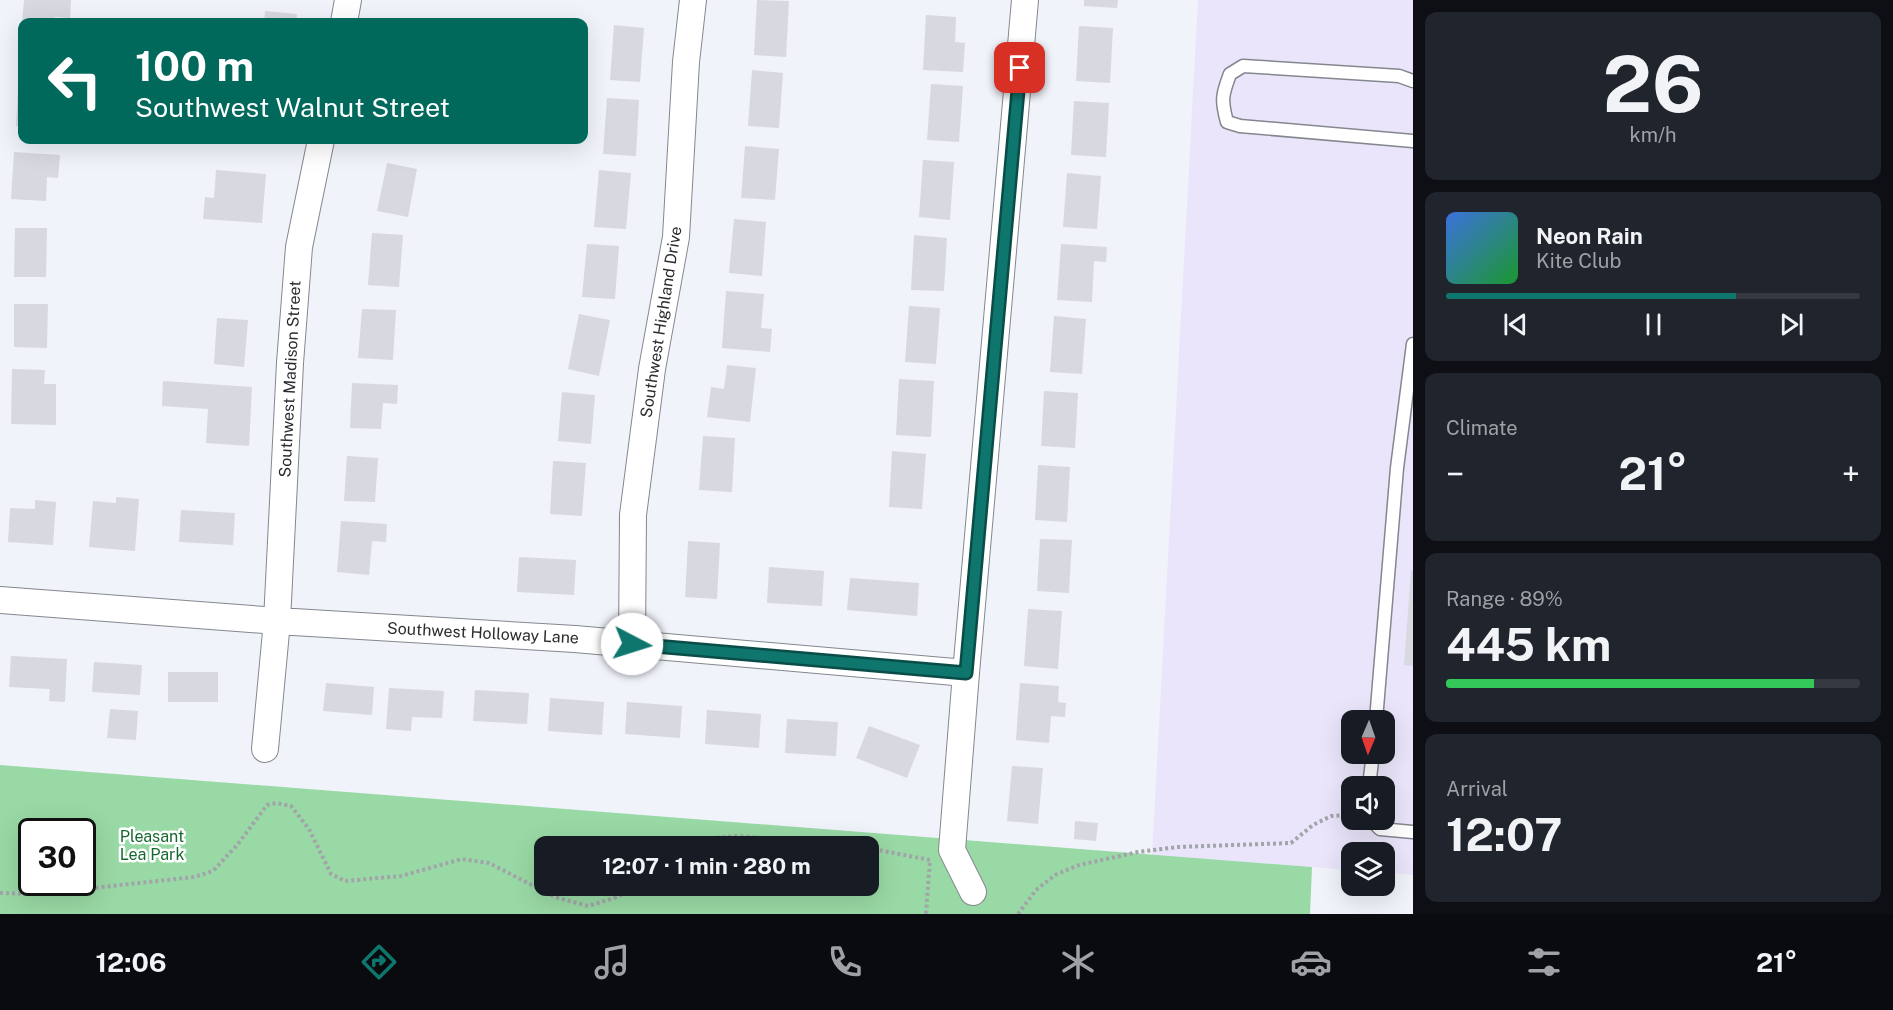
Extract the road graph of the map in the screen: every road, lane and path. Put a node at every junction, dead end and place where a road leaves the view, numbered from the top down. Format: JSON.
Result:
{"nodes":[{"id":1,"x":348,"y":0,"type":"edge"},
{"id":2,"x":693,"y":0,"type":"edge"},
{"id":3,"x":1025,"y":0,"type":"edge"},
{"id":4,"x":345,"y":18,"type":"edge"},
{"id":5,"x":1413,"y":81,"type":"edge"},
{"id":6,"x":1413,"y":141,"type":"edge"},
{"id":7,"x":320,"y":144,"type":"edge"},
{"id":8,"x":1413,"y":344,"type":"edge"},
{"id":9,"x":0,"y":600,"type":"edge"},
{"id":10,"x":277,"y":621,"type":"junction"},
{"id":11,"x":632,"y":644,"type":"junction"},
{"id":12,"x":966,"y":673,"type":"junction"},
{"id":13,"x":1377,"y":710,"type":"edge"},
{"id":14,"x":265,"y":749,"type":"dead end"},
{"id":15,"x":1341,"y":816,"type":"edge"},
{"id":16,"x":1391,"y":830,"type":"edge"},
{"id":17,"x":1413,"y":832,"type":"edge"},
{"id":18,"x":879,"y":850,"type":"edge"},
{"id":19,"x":534,"y":886,"type":"edge"},
{"id":20,"x":974,"y":892,"type":"dead end"},
{"id":21,"x":0,"y":893,"type":"edge"},
{"id":22,"x":553,"y":896,"type":"edge"},
{"id":23,"x":618,"y":896,"type":"edge"},
{"id":24,"x":926,"y":914,"type":"edge"},
{"id":25,"x":1018,"y":914,"type":"edge"}],
"edges":[{"from":1,"to":4,"type":"street"},
{"from":2,"to":11,"type":"street","name":"Southwest Highland Drive"},
{"from":3,"to":12,"type":"street"},
{"from":5,"to":6,"type":"lane"},
{"from":7,"to":10,"type":"street","name":"Southwest Madison Street"},
{"from":8,"to":13,"type":"lane"},
{"from":9,"to":10,"type":"street","name":"Southwest Holloway Lane"},
{"from":10,"to":11,"type":"street","name":"Southwest Holloway Lane"},
{"from":10,"to":14,"type":"street","name":"Southwest Madison Street"},
{"from":11,"to":12,"type":"street","name":"Southwest Holloway Lane"},
{"from":12,"to":20,"type":"street"},
{"from":15,"to":25,"type":"path"},
{"from":16,"to":17,"type":"lane"},
{"from":18,"to":24,"type":"path"},
{"from":19,"to":21,"type":"path"},
{"from":22,"to":23,"type":"path"}]}
